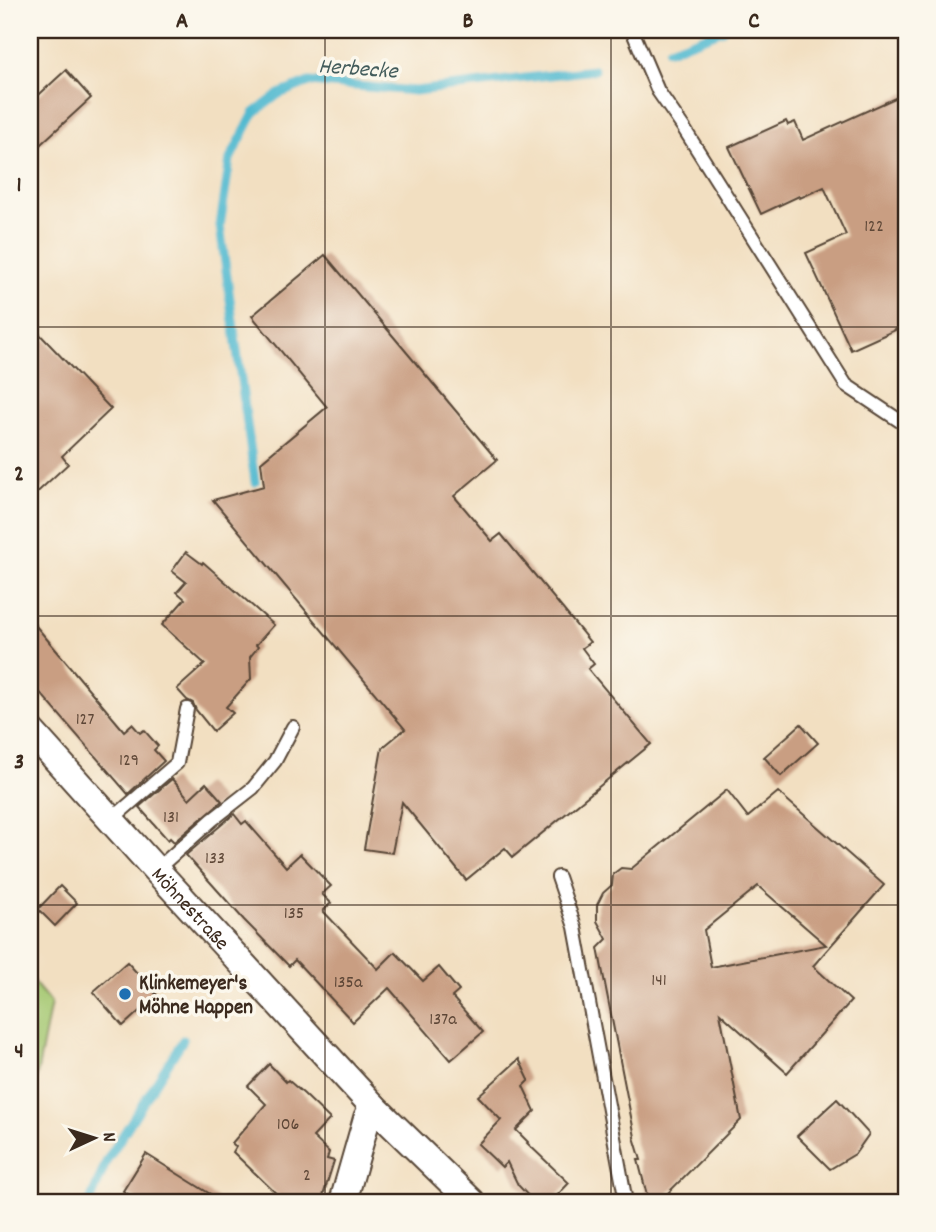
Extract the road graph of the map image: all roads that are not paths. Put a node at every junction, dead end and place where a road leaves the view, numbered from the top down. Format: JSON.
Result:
{"nodes":[{"id":1,"x":632,"y":30,"type":"edge"},
{"id":2,"x":906,"y":425,"type":"edge"},
{"id":3,"x":187,"y":709,"type":"dead end"},
{"id":4,"x":293,"y":727,"type":"dead end"},
{"id":5,"x":30,"y":730,"type":"edge"},
{"id":6,"x":111,"y":820,"type":"junction"},
{"id":7,"x":156,"y":870,"type":"junction"},
{"id":8,"x":558,"y":877,"type":"dead end"},
{"id":9,"x":373,"y":1106,"type":"junction"},
{"id":10,"x":343,"y":1202,"type":"edge"},
{"id":11,"x":472,"y":1202,"type":"edge"},
{"id":12,"x":626,"y":1202,"type":"edge"}],
"edges":[{"from":1,"to":2,"type":"lane"},
{"from":3,"to":6,"type":"lane"},
{"from":4,"to":7,"type":"lane"},
{"from":5,"to":6,"type":"street","name":"Möhnestraße"},
{"from":6,"to":7,"type":"street","name":"Möhnestraße"},
{"from":7,"to":9,"type":"street","name":"Möhnestraße"},
{"from":8,"to":12,"type":"lane"},
{"from":9,"to":10,"type":"street"},
{"from":9,"to":11,"type":"street","name":"Möhnestraße"}]}
